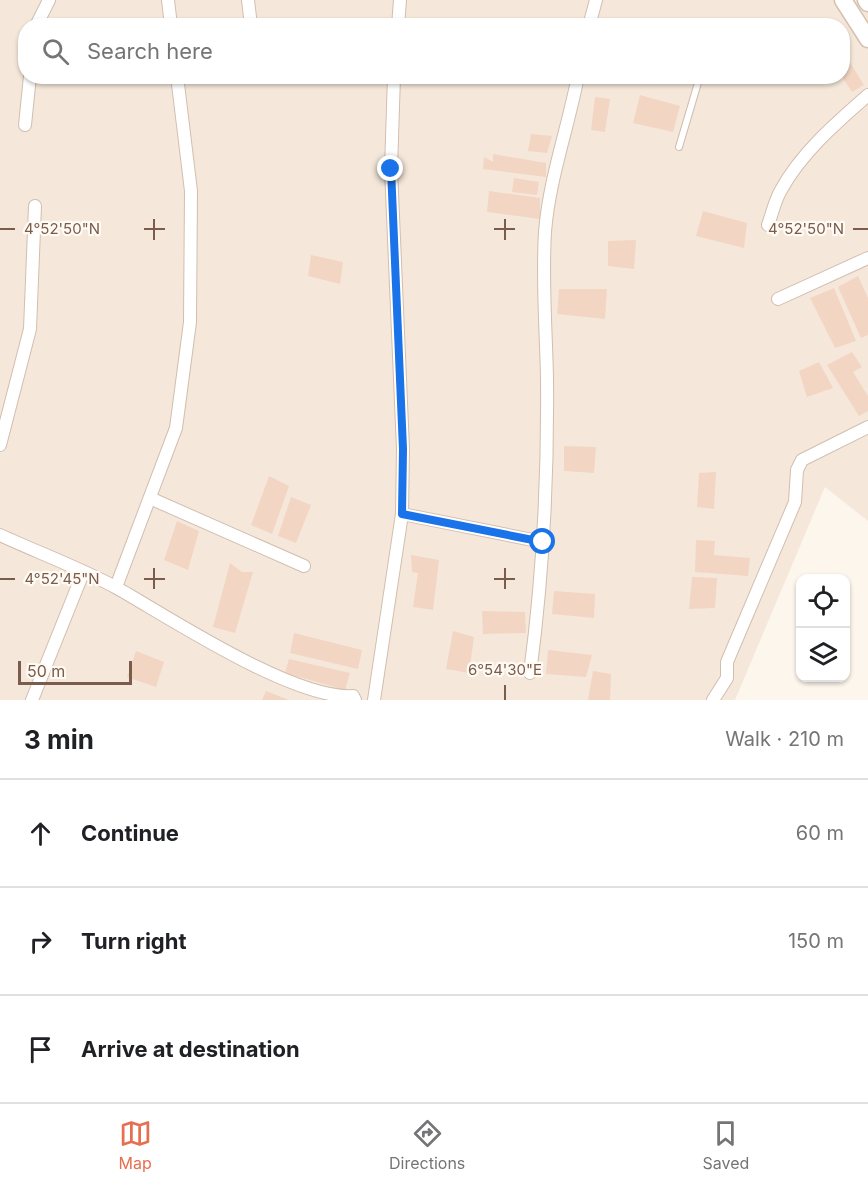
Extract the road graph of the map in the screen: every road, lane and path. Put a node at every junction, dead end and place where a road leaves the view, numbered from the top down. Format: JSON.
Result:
{"nodes":[{"id":1,"x":49,"y":0,"type":"edge"},
{"id":2,"x":168,"y":0,"type":"edge"},
{"id":3,"x":248,"y":0,"type":"edge"},
{"id":4,"x":400,"y":0,"type":"edge"},
{"id":5,"x":596,"y":0,"type":"edge"},
{"id":6,"x":843,"y":0,"type":"edge"},
{"id":7,"x":40,"y":18,"type":"edge"},
{"id":8,"x":170,"y":18,"type":"edge"},
{"id":9,"x":250,"y":18,"type":"edge"},
{"id":10,"x":399,"y":18,"type":"edge"},
{"id":11,"x":591,"y":18,"type":"edge"},
{"id":12,"x":868,"y":39,"type":"edge"},
{"id":13,"x":29,"y":84,"type":"edge"},
{"id":14,"x":178,"y":84,"type":"edge"},
{"id":15,"x":394,"y":84,"type":"edge"},
{"id":16,"x":576,"y":84,"type":"edge"},
{"id":17,"x":698,"y":84,"type":"edge"},
{"id":18,"x":868,"y":95,"type":"edge"},
{"id":19,"x":25,"y":125,"type":"dead end"},
{"id":20,"x":679,"y":147,"type":"dead end"},
{"id":21,"x":35,"y":206,"type":"dead end"},
{"id":22,"x":768,"y":225,"type":"dead end"},
{"id":23,"x":868,"y":258,"type":"edge"},
{"id":24,"x":778,"y":299,"type":"dead end"},
{"id":25,"x":868,"y":427,"type":"edge"},
{"id":26,"x":0,"y":445,"type":"edge"},
{"id":27,"x":152,"y":499,"type":"junction"},
{"id":28,"x":402,"y":514,"type":"junction"},
{"id":29,"x":0,"y":535,"type":"edge"},
{"id":30,"x":543,"y":542,"type":"junction"},
{"id":31,"x":304,"y":566,"type":"dead end"},
{"id":32,"x":83,"y":573,"type":"junction"},
{"id":33,"x":116,"y":587,"type":"junction"},
{"id":34,"x":530,"y":673,"type":"dead end"},
{"id":35,"x":354,"y":699,"type":"edge"},
{"id":36,"x":32,"y":700,"type":"edge"},
{"id":37,"x":374,"y":700,"type":"edge"},
{"id":38,"x":713,"y":700,"type":"edge"}],
"edges":[{"from":1,"to":7,"type":"street"},
{"from":2,"to":8,"type":"street"},
{"from":3,"to":9,"type":"street"},
{"from":4,"to":10,"type":"street"},
{"from":5,"to":11,"type":"street"},
{"from":6,"to":12,"type":"main road"},
{"from":13,"to":19,"type":"street"},
{"from":14,"to":27,"type":"street"},
{"from":15,"to":28,"type":"street"},
{"from":16,"to":30,"type":"street"},
{"from":17,"to":20,"type":"lane"},
{"from":18,"to":22,"type":"street"},
{"from":21,"to":26,"type":"street"},
{"from":23,"to":24,"type":"street"},
{"from":25,"to":38,"type":"street"},
{"from":27,"to":31,"type":"street"},
{"from":27,"to":33,"type":"street"},
{"from":28,"to":30,"type":"street"},
{"from":28,"to":37,"type":"street"},
{"from":29,"to":32,"type":"street"},
{"from":30,"to":34,"type":"street"},
{"from":32,"to":33,"type":"street"},
{"from":32,"to":36,"type":"street"},
{"from":33,"to":35,"type":"street"}]}
